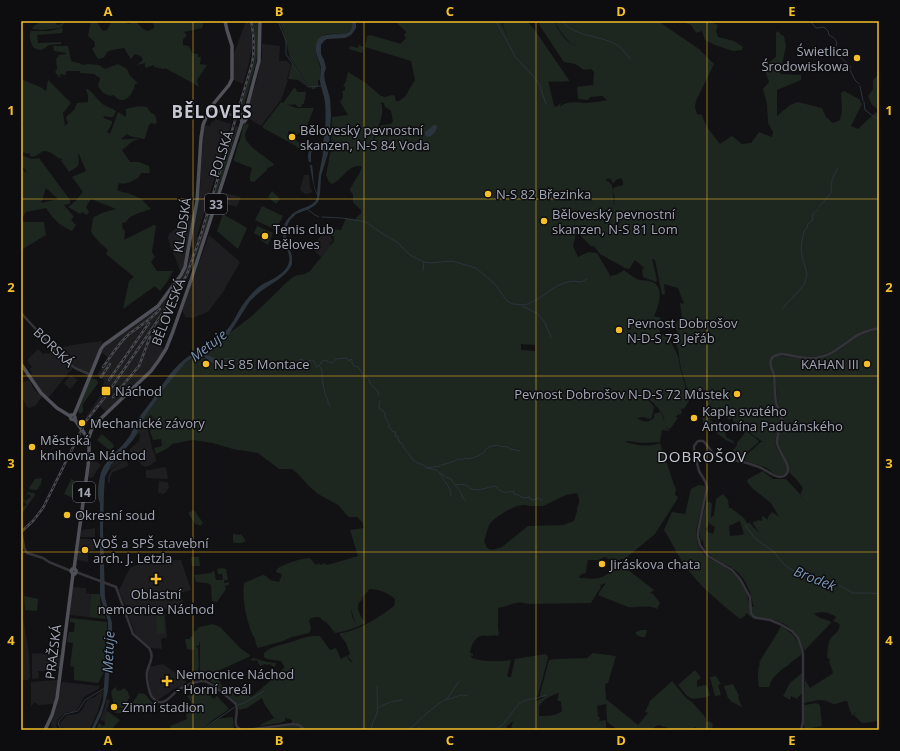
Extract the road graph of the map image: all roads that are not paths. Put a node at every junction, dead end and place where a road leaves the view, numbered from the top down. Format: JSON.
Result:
{"nodes":[{"id":1,"x":225,"y":21,"type":"edge"},
{"id":2,"x":260,"y":21,"type":"edge"},
{"id":3,"x":210,"y":108,"type":"junction"},
{"id":4,"x":240,"y":119,"type":"junction"},
{"id":5,"x":205,"y":239,"type":"joint"},
{"id":6,"x":21,"y":313,"type":"edge"},
{"id":7,"x":879,"y":328,"type":"edge"},
{"id":8,"x":21,"y":364,"type":"edge"},
{"id":9,"x":90,"y":375,"type":"junction"},
{"id":10,"x":73,"y":417,"type":"junction"},
{"id":11,"x":91,"y":431,"type":"junction"},
{"id":12,"x":83,"y":432,"type":"junction"},
{"id":13,"x":88,"y":437,"type":"junction"},
{"id":14,"x":21,"y":533,"type":"edge"},
{"id":15,"x":74,"y":571,"type":"junction"},
{"id":16,"x":45,"y":730,"type":"edge"},
{"id":17,"x":306,"y":730,"type":"edge"},
{"id":18,"x":362,"y":730,"type":"edge"},
{"id":19,"x":368,"y":730,"type":"edge"},
{"id":20,"x":801,"y":730,"type":"edge"}],
"edges":[{"from":1,"to":3,"type":"main road","name":"KLADSKÁ"},
{"from":2,"to":4,"type":"main road","name":"POLSKÁ","number":"33"},
{"from":3,"to":4,"type":"street"},
{"from":3,"to":9,"type":"main road","name":"KLADSKÁ"},
{"from":4,"to":5,"type":"main road","name":"POLSKÁ","number":"33"},
{"from":5,"to":11,"type":"main road","name":"BĚLOVESKÁ","number":"33"},
{"from":6,"to":9,"type":"street","name":"BORSKÁ"},
{"from":7,"to":20,"type":"street"},
{"from":8,"to":10,"type":"main road"},
{"from":9,"to":10,"type":"main road","name":"KLADSKÁ"},
{"from":10,"to":12,"type":"main road"},
{"from":11,"to":12,"type":"main road"},
{"from":11,"to":13,"type":"main road","name":"BĚLOVESKÁ","number":"33"},
{"from":12,"to":13,"type":"main road"},
{"from":13,"to":15,"type":"main road","name":"PRAŽSKÁ","number":"14"},
{"from":14,"to":15,"type":"street"},
{"from":15,"to":16,"type":"main road","name":"PRAŽSKÁ","number":"14"},
{"from":15,"to":17,"type":"street"},
{"from":18,"to":19,"type":"street"}]}
